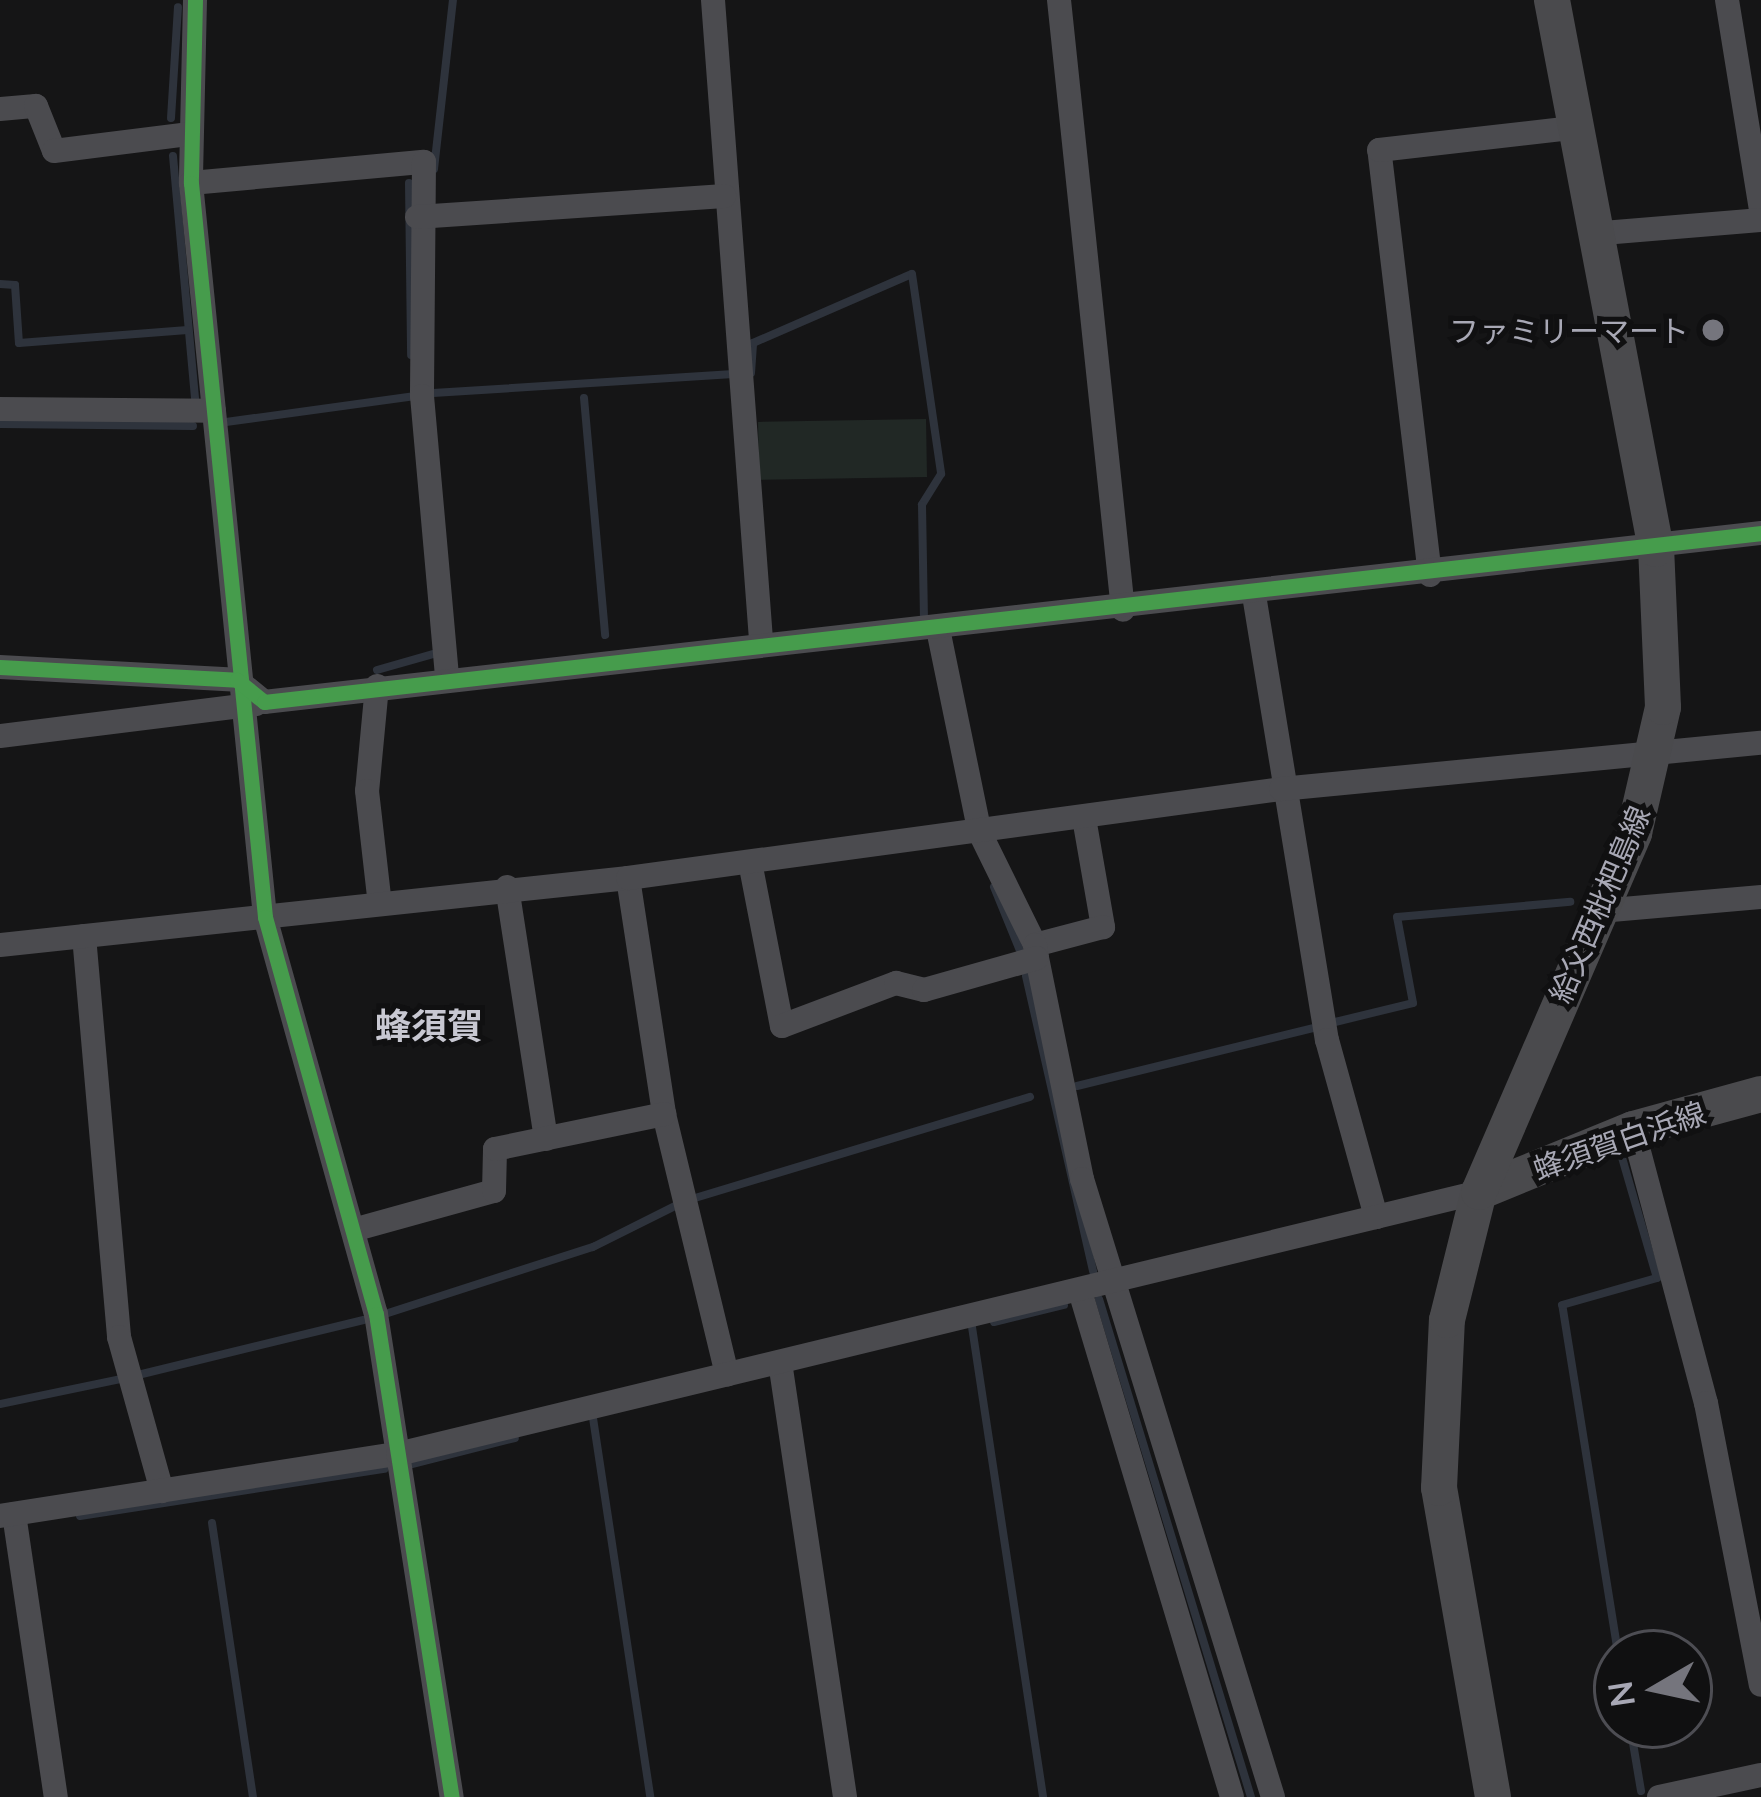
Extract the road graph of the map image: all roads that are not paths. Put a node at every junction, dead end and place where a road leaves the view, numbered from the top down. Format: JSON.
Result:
{"nodes":[{"id":1,"x":195,"y":0,"type":"edge"},
{"id":2,"x":713,"y":0,"type":"edge"},
{"id":3,"x":728,"y":0,"type":"edge"},
{"id":4,"x":1059,"y":0,"type":"edge"},
{"id":5,"x":1552,"y":0,"type":"edge"},
{"id":6,"x":1727,"y":0,"type":"edge"},
{"id":7,"x":0,"y":109,"type":"edge"},
{"id":8,"x":1573,"y":128,"type":"junction"},
{"id":9,"x":188,"y":134,"type":"junction"},
{"id":10,"x":191,"y":183,"type":"junction"},
{"id":11,"x":724,"y":196,"type":"junction"},
{"id":12,"x":1761,"y":209,"type":"edge"},
{"id":13,"x":417,"y":217,"type":"junction"},
{"id":14,"x":1761,"y":220,"type":"edge"},
{"id":15,"x":1591,"y":234,"type":"junction"},
{"id":16,"x":0,"y":410,"type":"edge"},
{"id":17,"x":214,"y":411,"type":"junction"},
{"id":18,"x":1761,"y":533,"type":"edge"},
{"id":19,"x":1656,"y":549,"type":"junction"},
{"id":20,"x":1430,"y":575,"type":"junction"},
{"id":21,"x":1253,"y":595,"type":"junction"},
{"id":22,"x":1123,"y":610,"type":"junction"},
{"id":23,"x":938,"y":629,"type":"junction"},
{"id":24,"x":761,"y":640,"type":"junction"},
{"id":25,"x":0,"y":667,"type":"edge"},
{"id":26,"x":447,"y":676,"type":"junction"},
{"id":27,"x":377,"y":686,"type":"junction"},
{"id":28,"x":247,"y":696,"type":"junction"},
{"id":29,"x":0,"y":736,"type":"edge"},
{"id":30,"x":1761,"y":743,"type":"edge"},
{"id":31,"x":1657,"y":753,"type":"junction"},
{"id":32,"x":1281,"y":789,"type":"junction"},
{"id":33,"x":1084,"y":818,"type":"junction"},
{"id":34,"x":980,"y":833,"type":"junction"},
{"id":35,"x":750,"y":862,"type":"junction"},
{"id":36,"x":628,"y":878,"type":"junction"},
{"id":37,"x":507,"y":887,"type":"junction"},
{"id":38,"x":379,"y":896,"type":"junction"},
{"id":39,"x":1761,"y":897,"type":"edge"},
{"id":40,"x":1600,"y":911,"type":"junction"},
{"id":41,"x":265,"y":917,"type":"junction"},
{"id":42,"x":84,"y":936,"type":"junction"},
{"id":43,"x":0,"y":945,"type":"edge"},
{"id":44,"x":1036,"y":952,"type":"junction"},
{"id":45,"x":1761,"y":1094,"type":"edge"},
{"id":46,"x":664,"y":1114,"type":"junction"},
{"id":47,"x":1633,"y":1129,"type":"junction"},
{"id":48,"x":546,"y":1138,"type":"junction"},
{"id":49,"x":1479,"y":1192,"type":"junction"},
{"id":50,"x":1376,"y":1217,"type":"junction"},
{"id":51,"x":352,"y":1230,"type":"junction"},
{"id":52,"x":1114,"y":1282,"type":"junction"},
{"id":53,"x":1080,"y":1291,"type":"junction"},
{"id":54,"x":780,"y":1362,"type":"junction"},
{"id":55,"x":727,"y":1374,"type":"junction"},
{"id":56,"x":398,"y":1454,"type":"junction"},
{"id":57,"x":162,"y":1491,"type":"junction"},
{"id":58,"x":7,"y":1515,"type":"edge"},
{"id":59,"x":1761,"y":1684,"type":"edge"},
{"id":60,"x":1761,"y":1775,"type":"edge"},
{"id":61,"x":56,"y":1797,"type":"edge"},
{"id":62,"x":452,"y":1797,"type":"edge"},
{"id":63,"x":845,"y":1797,"type":"edge"},
{"id":64,"x":1232,"y":1797,"type":"edge"},
{"id":65,"x":1273,"y":1797,"type":"edge"},
{"id":66,"x":1492,"y":1797,"type":"edge"},
{"id":67,"x":1659,"y":1797,"type":"edge"}],
"edges":[{"from":1,"to":9,"type":"street"},
{"from":2,"to":3,"type":"street"},
{"from":2,"to":11,"type":"street"},
{"from":4,"to":22,"type":"street"},
{"from":5,"to":8,"type":"main road","name":"給父西枇杷島線"},
{"from":6,"to":12,"type":"street"},
{"from":7,"to":9,"type":"street"},
{"from":8,"to":15,"type":"main road","name":"給父西枇杷島線"},
{"from":8,"to":20,"type":"street"},
{"from":9,"to":10,"type":"street"},
{"from":10,"to":13,"type":"street"},
{"from":10,"to":17,"type":"street"},
{"from":11,"to":13,"type":"street"},
{"from":11,"to":24,"type":"street"},
{"from":13,"to":26,"type":"street"},
{"from":14,"to":15,"type":"street"},
{"from":15,"to":19,"type":"main road","name":"給父西枇杷島線"},
{"from":16,"to":17,"type":"street"},
{"from":17,"to":28,"type":"street"},
{"from":18,"to":19,"type":"street"},
{"from":19,"to":20,"type":"street"},
{"from":19,"to":31,"type":"main road","name":"給父西枇杷島線"},
{"from":20,"to":21,"type":"street"},
{"from":21,"to":22,"type":"street"},
{"from":21,"to":32,"type":"street"},
{"from":22,"to":23,"type":"street"},
{"from":23,"to":24,"type":"street"},
{"from":23,"to":34,"type":"street"},
{"from":24,"to":26,"type":"street"},
{"from":25,"to":28,"type":"street"},
{"from":26,"to":27,"type":"street"},
{"from":27,"to":28,"type":"street"},
{"from":27,"to":38,"type":"street"},
{"from":28,"to":29,"type":"street"},
{"from":28,"to":41,"type":"street"},
{"from":30,"to":31,"type":"street"},
{"from":31,"to":32,"type":"street"},
{"from":31,"to":40,"type":"main road","name":"給父西枇杷島線"},
{"from":32,"to":33,"type":"street"},
{"from":32,"to":50,"type":"street"},
{"from":33,"to":34,"type":"street"},
{"from":33,"to":44,"type":"street"},
{"from":34,"to":35,"type":"street"},
{"from":34,"to":44,"type":"street"},
{"from":35,"to":36,"type":"street"},
{"from":35,"to":44,"type":"street"},
{"from":36,"to":37,"type":"street"},
{"from":36,"to":46,"type":"street"},
{"from":37,"to":38,"type":"street"},
{"from":37,"to":48,"type":"street"},
{"from":38,"to":41,"type":"street"},
{"from":39,"to":40,"type":"street"},
{"from":40,"to":49,"type":"main road","name":"給父西枇杷島線"},
{"from":41,"to":42,"type":"street"},
{"from":41,"to":51,"type":"street"},
{"from":42,"to":43,"type":"street"},
{"from":42,"to":57,"type":"street"},
{"from":44,"to":52,"type":"street"},
{"from":45,"to":47,"type":"main road","name":"蜂須賀白浜線"},
{"from":46,"to":48,"type":"street"},
{"from":46,"to":55,"type":"street"},
{"from":47,"to":49,"type":"main road","name":"蜂須賀白浜線"},
{"from":47,"to":59,"type":"street"},
{"from":48,"to":51,"type":"street"},
{"from":49,"to":50,"type":"street"},
{"from":49,"to":66,"type":"main road","name":"給父西枇杷島線"},
{"from":50,"to":52,"type":"street"},
{"from":51,"to":56,"type":"street"},
{"from":52,"to":53,"type":"street"},
{"from":52,"to":65,"type":"street"},
{"from":53,"to":54,"type":"street"},
{"from":53,"to":64,"type":"street"},
{"from":54,"to":55,"type":"street"},
{"from":54,"to":63,"type":"street"},
{"from":55,"to":56,"type":"street"},
{"from":56,"to":57,"type":"street"},
{"from":56,"to":62,"type":"street"},
{"from":57,"to":58,"type":"street"},
{"from":58,"to":61,"type":"street"},
{"from":60,"to":67,"type":"street"}]}
